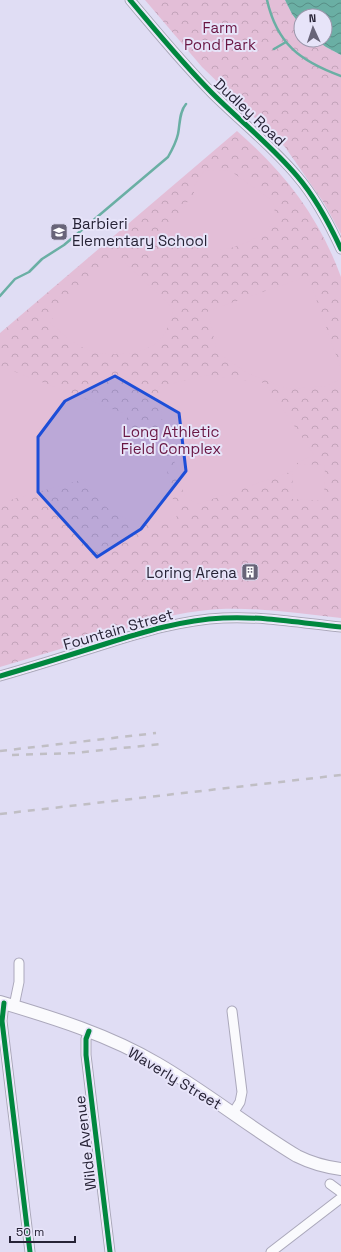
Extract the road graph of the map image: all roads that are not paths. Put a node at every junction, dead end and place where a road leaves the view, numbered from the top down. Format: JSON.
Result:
{"nodes":[{"id":1,"x":130,"y":0,"type":"edge"},
{"id":2,"x":341,"y":249,"type":"edge"},
{"id":3,"x":341,"y":627,"type":"edge"},
{"id":4,"x":0,"y":676,"type":"edge"},
{"id":5,"x":19,"y":963,"type":"dead end"},
{"id":6,"x":6,"y":1004,"type":"edge"},
{"id":7,"x":232,"y":1011,"type":"dead end"},
{"id":8,"x":89,"y":1031,"type":"junction"},
{"id":9,"x":233,"y":1113,"type":"junction"},
{"id":10,"x":341,"y":1169,"type":"edge"},
{"id":11,"x":330,"y":1184,"type":"dead end"},
{"id":12,"x":341,"y":1192,"type":"edge"},
{"id":13,"x":341,"y":1198,"type":"edge"},
{"id":14,"x":30,"y":1252,"type":"edge"},
{"id":15,"x":110,"y":1252,"type":"edge"},
{"id":16,"x":271,"y":1252,"type":"edge"}],
"edges":[{"from":1,"to":2,"type":"street","name":"Dudley Road"},
{"from":3,"to":4,"type":"street","name":"Fountain Street"},
{"from":5,"to":6,"type":"street"},
{"from":6,"to":8,"type":"main road","name":"Waverly Street"},
{"from":6,"to":14,"type":"street"},
{"from":7,"to":9,"type":"street"},
{"from":8,"to":9,"type":"main road","name":"Waverly Street"},
{"from":8,"to":15,"type":"street","name":"Wilde Avenue"},
{"from":9,"to":10,"type":"main road","name":"Waverly Street"},
{"from":11,"to":12,"type":"street"},
{"from":13,"to":16,"type":"street"}]}
